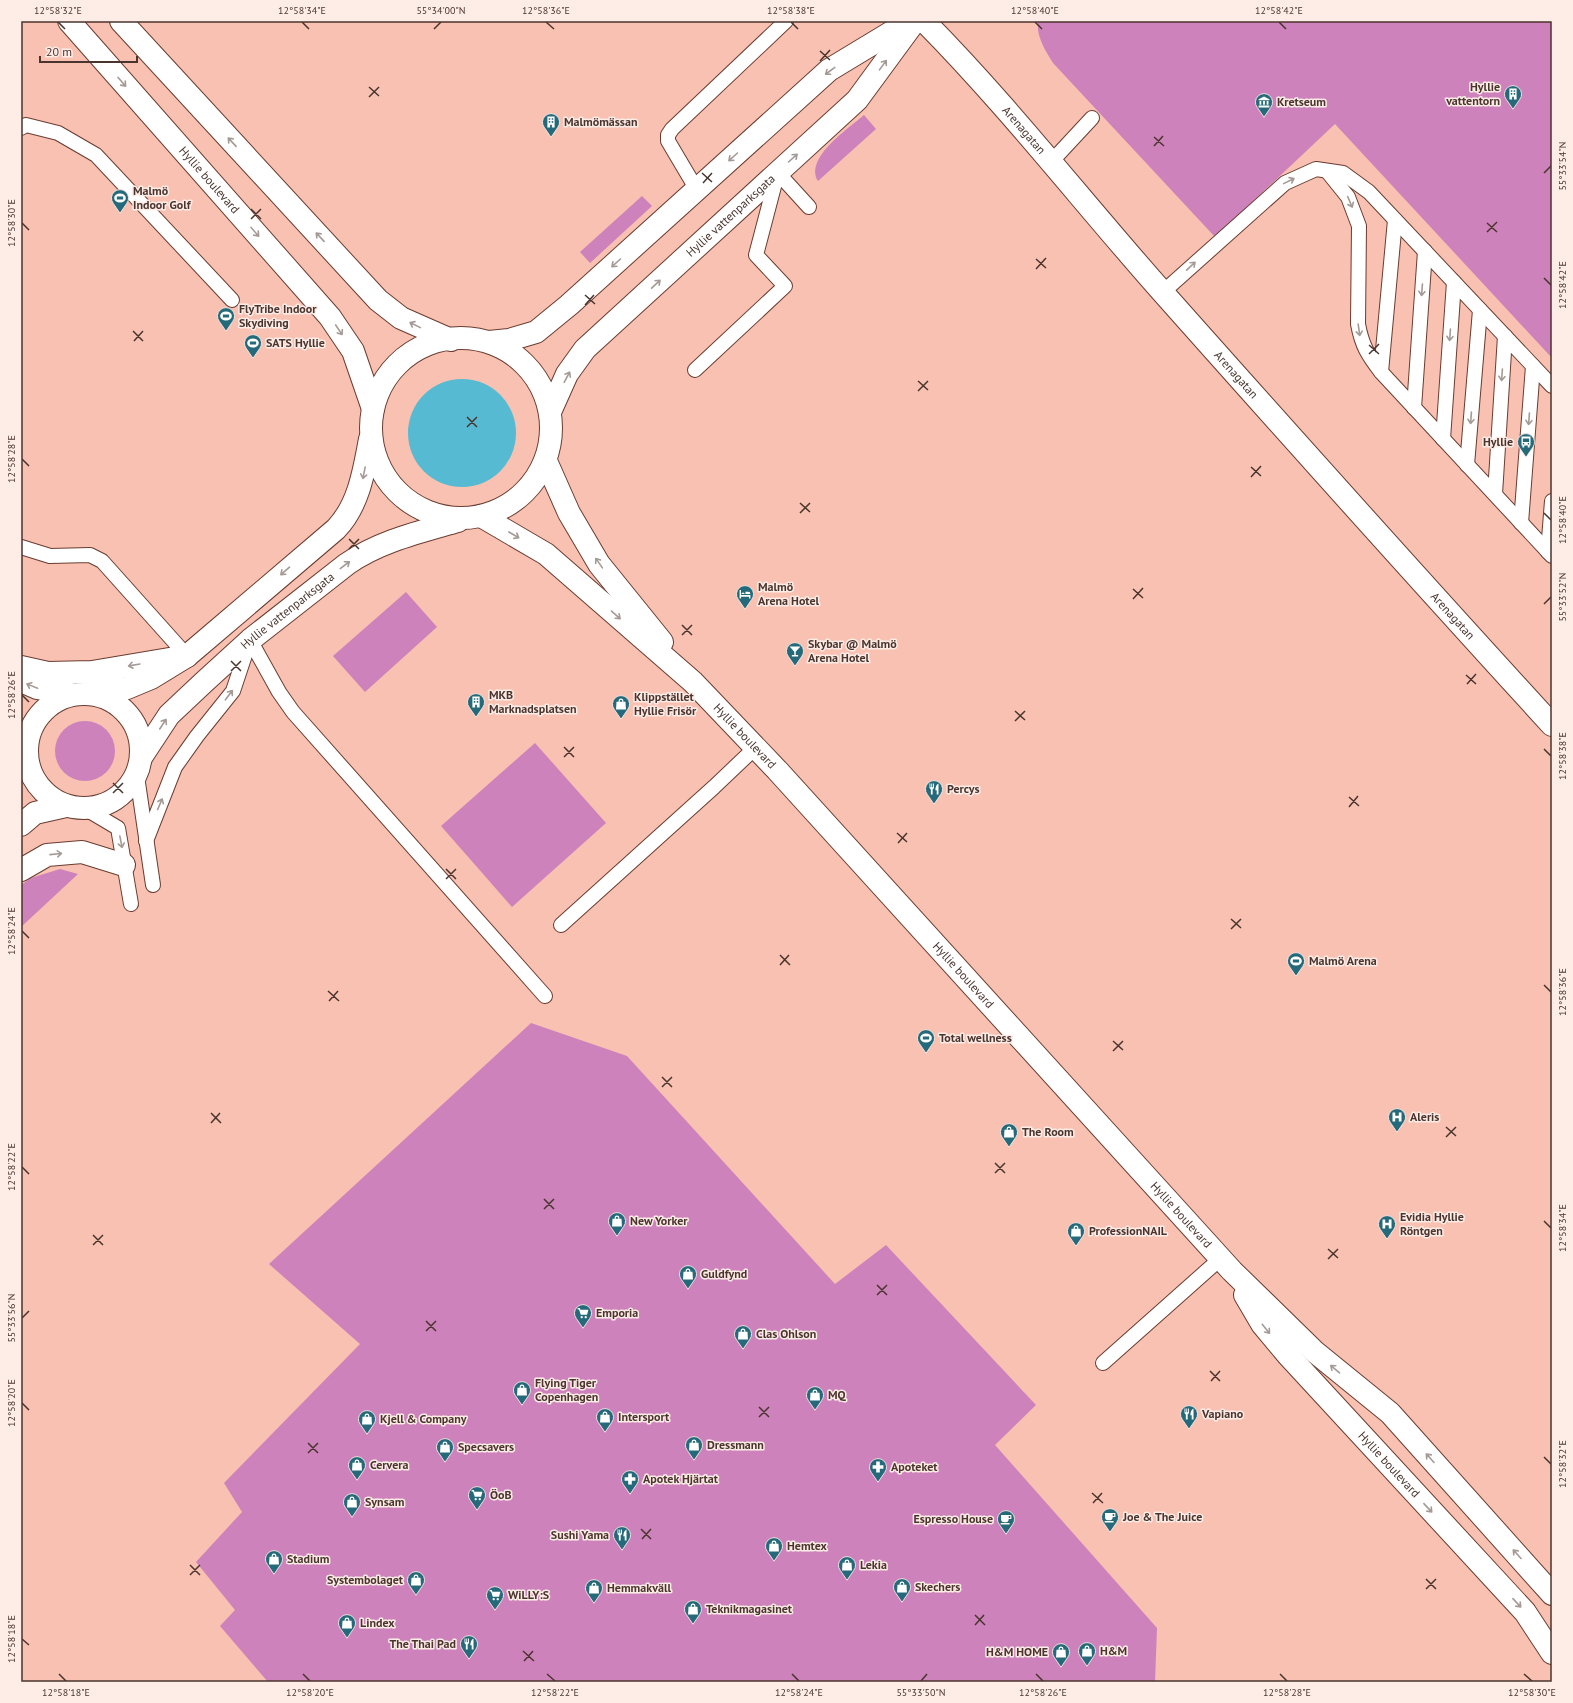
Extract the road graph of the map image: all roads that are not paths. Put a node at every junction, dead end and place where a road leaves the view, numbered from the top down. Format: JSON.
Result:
{"nodes":[{"id":1,"x":69,"y":21,"type":"edge"},
{"id":2,"x":121,"y":21,"type":"edge"},
{"id":3,"x":786,"y":21,"type":"edge"},
{"id":4,"x":911,"y":21,"type":"edge"},
{"id":5,"x":915,"y":21,"type":"edge"},
{"id":6,"x":924,"y":21,"type":"edge"},
{"id":7,"x":1092,"y":118,"type":"dead end"},
{"id":8,"x":21,"y":128,"type":"edge"},
{"id":9,"x":1052,"y":161,"type":"junction"},
{"id":10,"x":1327,"y":171,"type":"junction"},
{"id":11,"x":778,"y":172,"type":"junction"},
{"id":12,"x":697,"y":190,"type":"junction"},
{"id":13,"x":809,"y":207,"type":"dead end"},
{"id":14,"x":1395,"y":220,"type":"junction"},
{"id":15,"x":1424,"y":251,"type":"junction"},
{"id":16,"x":1454,"y":282,"type":"junction"},
{"id":17,"x":1163,"y":292,"type":"junction"},
{"id":18,"x":232,"y":300,"type":"dead end"},
{"id":19,"x":1480,"y":310,"type":"junction"},
{"id":20,"x":1505,"y":336,"type":"junction"},
{"id":21,"x":451,"y":340,"type":"junction"},
{"id":22,"x":489,"y":342,"type":"junction"},
{"id":23,"x":1533,"y":366,"type":"junction"},
{"id":24,"x":695,"y":370,"type":"dead end"},
{"id":25,"x":1381,"y":372,"type":"junction"},
{"id":26,"x":1552,"y":386,"type":"edge"},
{"id":27,"x":1414,"y":408,"type":"junction"},
{"id":28,"x":373,"y":409,"type":"junction"},
{"id":29,"x":550,"y":412,"type":"junction"},
{"id":30,"x":371,"y":434,"type":"junction"},
{"id":31,"x":1443,"y":439,"type":"junction"},
{"id":32,"x":546,"y":461,"type":"junction"},
{"id":33,"x":1468,"y":465,"type":"junction"},
{"id":34,"x":1495,"y":494,"type":"junction"},
{"id":35,"x":1552,"y":501,"type":"edge"},
{"id":36,"x":475,"y":517,"type":"junction"},
{"id":37,"x":1521,"y":523,"type":"junction"},
{"id":38,"x":21,"y":547,"type":"edge"},
{"id":39,"x":1550,"y":554,"type":"edge"},
{"id":40,"x":250,"y":640,"type":"junction"},
{"id":41,"x":187,"y":656,"type":"junction"},
{"id":42,"x":21,"y":667,"type":"edge"},
{"id":43,"x":21,"y":681,"type":"edge"},
{"id":44,"x":692,"y":682,"type":"junction"},
{"id":45,"x":82,"y":694,"type":"junction"},
{"id":46,"x":1550,"y":720,"type":"edge"},
{"id":47,"x":756,"y":747,"type":"junction"},
{"id":48,"x":139,"y":766,"type":"junction"},
{"id":49,"x":76,"y":807,"type":"junction"},
{"id":50,"x":21,"y":825,"type":"edge"},
{"id":51,"x":146,"y":841,"type":"junction"},
{"id":52,"x":124,"y":865,"type":"junction"},
{"id":53,"x":21,"y":870,"type":"edge"},
{"id":54,"x":153,"y":885,"type":"dead end"},
{"id":55,"x":131,"y":904,"type":"dead end"},
{"id":56,"x":561,"y":925,"type":"dead end"},
{"id":57,"x":545,"y":996,"type":"dead end"},
{"id":58,"x":1226,"y":1265,"type":"junction"},
{"id":59,"x":1103,"y":1363,"type":"dead end"},
{"id":60,"x":1552,"y":1594,"type":"edge"},
{"id":61,"x":1552,"y":1653,"type":"edge"}],
"edges":[{"from":1,"to":28,"type":"street","name":"Hyllie boulevard","one_way":true},
{"from":21,"to":2,"type":"street","one_way":true},
{"from":3,"to":12,"type":"lane"},
{"from":4,"to":12,"type":"street","one_way":true},
{"from":11,"to":5,"type":"street","name":"Hyllie vattenparksgata","one_way":true},
{"from":6,"to":9,"type":"street","name":"Arenagatan"},
{"from":7,"to":9,"type":"lane"},
{"from":8,"to":18,"type":"lane"},
{"from":9,"to":17,"type":"street","name":"Arenagatan"},
{"from":10,"to":14,"type":"lane"},
{"from":17,"to":10,"type":"lane","one_way":true},
{"from":10,"to":25,"type":"lane","one_way":true},
{"from":11,"to":13,"type":"lane"},
{"from":11,"to":24,"type":"lane"},
{"from":29,"to":11,"type":"street","name":"Hyllie vattenparksgata","one_way":true},
{"from":12,"to":22,"type":"street","one_way":true},
{"from":14,"to":15,"type":"lane"},
{"from":14,"to":25,"type":"lane"},
{"from":15,"to":16,"type":"lane"},
{"from":15,"to":27,"type":"lane","one_way":true},
{"from":16,"to":19,"type":"lane"},
{"from":16,"to":31,"type":"lane","one_way":true},
{"from":17,"to":46,"type":"street","name":"Arenagatan"},
{"from":19,"to":20,"type":"lane"},
{"from":19,"to":33,"type":"lane","one_way":true},
{"from":20,"to":23,"type":"lane"},
{"from":20,"to":34,"type":"lane","one_way":true},
{"from":21,"to":22,"type":"street"},
{"from":21,"to":28,"type":"street"},
{"from":22,"to":29,"type":"street"},
{"from":23,"to":26,"type":"lane"},
{"from":23,"to":37,"type":"lane","one_way":true},
{"from":25,"to":27,"type":"lane"},
{"from":27,"to":31,"type":"lane"},
{"from":28,"to":30,"type":"street"},
{"from":29,"to":32,"type":"street","name":"Hyllie vattenparksgata"},
{"from":30,"to":36,"type":"street"},
{"from":30,"to":41,"type":"street","one_way":true},
{"from":31,"to":33,"type":"lane"},
{"from":32,"to":36,"type":"street","name":"Hyllie vattenparksgata"},
{"from":44,"to":32,"type":"street","name":"Hyllie boulevard","one_way":true},
{"from":33,"to":34,"type":"lane"},
{"from":34,"to":37,"type":"lane"},
{"from":35,"to":39,"type":"lane"},
{"from":40,"to":36,"type":"street","name":"Hyllie vattenparksgata","one_way":true},
{"from":36,"to":44,"type":"street","name":"Hyllie boulevard","one_way":true},
{"from":37,"to":39,"type":"lane"},
{"from":38,"to":41,"type":"lane"},
{"from":48,"to":40,"type":"street","name":"Hyllie vattenparksgata","one_way":true},
{"from":51,"to":40,"type":"lane","one_way":true},
{"from":40,"to":57,"type":"lane"},
{"from":41,"to":42,"type":"street","one_way":true},
{"from":41,"to":45,"type":"street"},
{"from":45,"to":43,"type":"street","one_way":true},
{"from":44,"to":47,"type":"street","name":"Hyllie boulevard"},
{"from":45,"to":48,"type":"street"},
{"from":45,"to":49,"type":"street"},
{"from":47,"to":56,"type":"lane"},
{"from":47,"to":58,"type":"street","name":"Hyllie boulevard"},
{"from":48,"to":49,"type":"street"},
{"from":48,"to":51,"type":"lane"},
{"from":49,"to":50,"type":"street"},
{"from":49,"to":52,"type":"lane","one_way":true},
{"from":51,"to":54,"type":"lane"},
{"from":53,"to":52,"type":"street","one_way":true},
{"from":52,"to":55,"type":"lane"},
{"from":58,"to":59,"type":"lane"},
{"from":60,"to":58,"type":"street","name":"Hyllie boulevard","one_way":true},
{"from":58,"to":61,"type":"street","name":"Hyllie boulevard","one_way":true}]}
